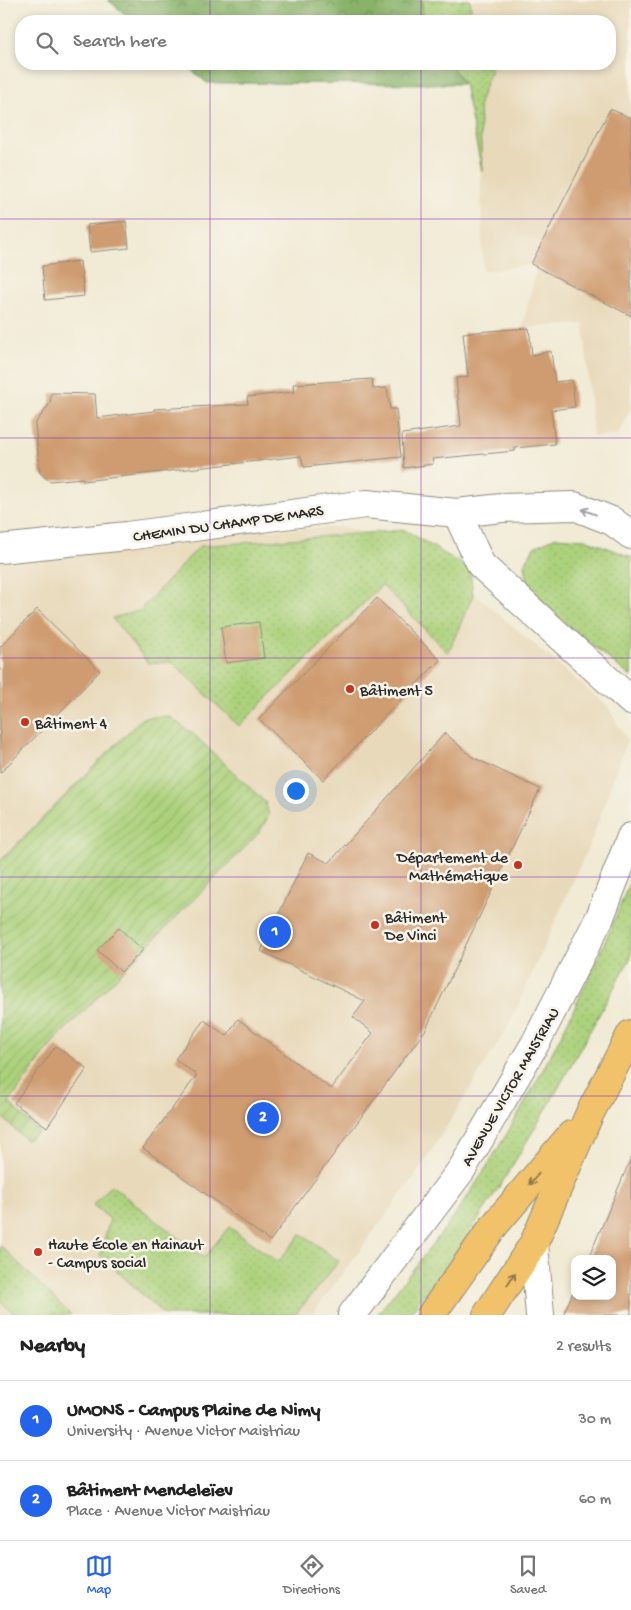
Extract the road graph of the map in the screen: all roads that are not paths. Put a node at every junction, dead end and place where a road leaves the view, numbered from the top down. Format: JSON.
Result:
{"nodes":[{"id":1,"x":457,"y":513,"type":"junction"},
{"id":2,"x":631,"y":535,"type":"edge"},
{"id":3,"x":0,"y":549,"type":"edge"},
{"id":4,"x":631,"y":701,"type":"edge"},
{"id":5,"x":631,"y":837,"type":"edge"},
{"id":6,"x":631,"y":1034,"type":"edge"},
{"id":7,"x":589,"y":1115,"type":"junction"},
{"id":8,"x":534,"y":1243,"type":"junction"},
{"id":9,"x":352,"y":1315,"type":"edge"},
{"id":10,"x":431,"y":1315,"type":"edge"},
{"id":11,"x":487,"y":1315,"type":"edge"},
{"id":12,"x":540,"y":1315,"type":"edge"}],
"edges":[{"from":2,"to":1,"type":"street","name":"CHEMIN DU CHAMP DE MARS","one_way":true},
{"from":1,"to":3,"type":"street","name":"CHEMIN DU CHAMP DE MARS"},
{"from":1,"to":4,"type":"street"},
{"from":5,"to":9,"type":"street","name":"AVENUE VICTOR MAISTRIAU"},
{"from":6,"to":7,"type":"main road"},
{"from":7,"to":8,"type":"main road"},
{"from":7,"to":10,"type":"main road","one_way":true},
{"from":11,"to":8,"type":"main road","one_way":true},
{"from":8,"to":12,"type":"street"}]}
